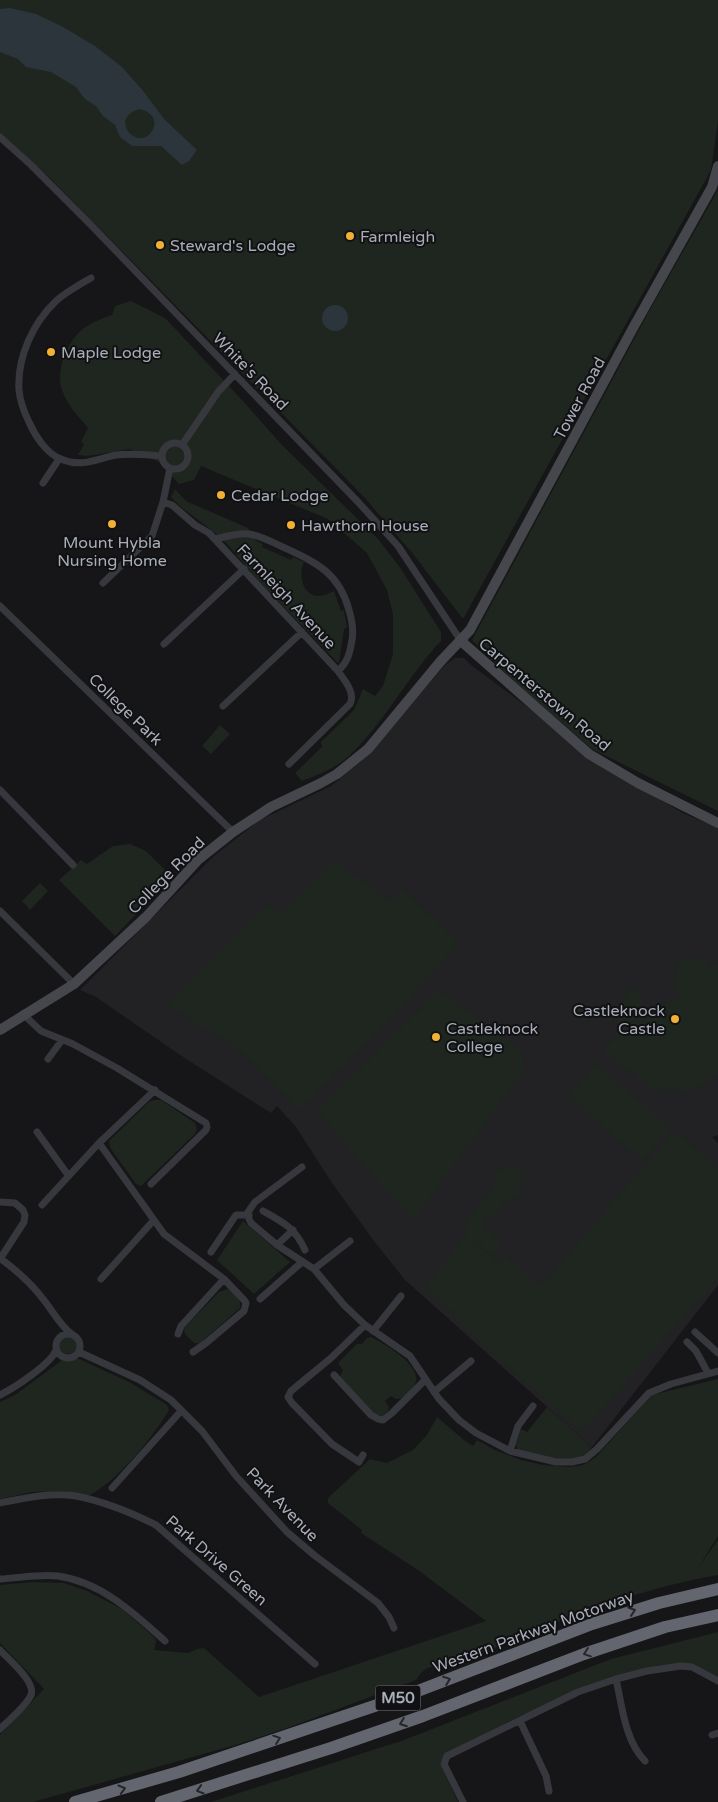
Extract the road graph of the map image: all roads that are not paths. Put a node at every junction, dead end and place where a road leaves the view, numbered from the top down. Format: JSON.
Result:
{"nodes":[{"id":1,"x":0,"y":137,"type":"edge"},
{"id":2,"x":718,"y":166,"type":"edge"},
{"id":3,"x":91,"y":278,"type":"dead end"},
{"id":4,"x":235,"y":374,"type":"junction"},
{"id":5,"x":182,"y":445,"type":"junction"},
{"id":6,"x":162,"y":456,"type":"junction"},
{"id":7,"x":60,"y":459,"type":"junction"},
{"id":8,"x":170,"y":468,"type":"junction"},
{"id":9,"x":43,"y":483,"type":"dead end"},
{"id":10,"x":163,"y":502,"type":"junction"},
{"id":11,"x":215,"y":539,"type":"junction"},
{"id":12,"x":244,"y":570,"type":"junction"},
{"id":13,"x":103,"y":583,"type":"dead end"},
{"id":14,"x":0,"y":606,"type":"edge"},
{"id":15,"x":302,"y":632,"type":"junction"},
{"id":16,"x":461,"y":641,"type":"junction"},
{"id":17,"x":164,"y":644,"type":"dead end"},
{"id":18,"x":338,"y":671,"type":"junction"},
{"id":19,"x":223,"y":706,"type":"dead end"},
{"id":20,"x":289,"y":764,"type":"dead end"},
{"id":21,"x":0,"y":790,"type":"edge"},
{"id":22,"x":718,"y":823,"type":"edge"},
{"id":23,"x":233,"y":832,"type":"junction"},
{"id":24,"x":74,"y":865,"type":"dead end"},
{"id":25,"x":0,"y":911,"type":"edge"},
{"id":26,"x":74,"y":984,"type":"junction"},
{"id":27,"x":23,"y":1014,"type":"junction"},
{"id":28,"x":0,"y":1030,"type":"edge"},
{"id":29,"x":62,"y":1040,"type":"junction"},
{"id":30,"x":48,"y":1059,"type":"dead end"},
{"id":31,"x":155,"y":1090,"type":"junction"},
{"id":32,"x":38,"y":1132,"type":"dead end"},
{"id":33,"x":99,"y":1143,"type":"junction"},
{"id":34,"x":302,"y":1167,"type":"dead end"},
{"id":35,"x":68,"y":1175,"type":"junction"},
{"id":36,"x":151,"y":1184,"type":"dead end"},
{"id":37,"x":0,"y":1202,"type":"edge"},
{"id":38,"x":42,"y":1205,"type":"dead end"},
{"id":39,"x":263,"y":1211,"type":"dead end"},
{"id":40,"x":248,"y":1215,"type":"junction"},
{"id":41,"x":153,"y":1221,"type":"junction"},
{"id":42,"x":293,"y":1230,"type":"junction"},
{"id":43,"x":350,"y":1241,"type":"dead end"},
{"id":44,"x":277,"y":1246,"type":"junction"},
{"id":45,"x":305,"y":1250,"type":"dead end"},
{"id":46,"x":211,"y":1252,"type":"dead end"},
{"id":47,"x":0,"y":1258,"type":"edge"},
{"id":48,"x":302,"y":1262,"type":"junction"},
{"id":49,"x":314,"y":1269,"type":"junction"},
{"id":50,"x":100,"y":1279,"type":"dead end"},
{"id":51,"x":224,"y":1279,"type":"junction"},
{"id":52,"x":259,"y":1289,"type":"dead end"},
{"id":53,"x":401,"y":1296,"type":"dead end"},
{"id":54,"x":365,"y":1325,"type":"junction"},
{"id":55,"x":373,"y":1331,"type":"junction"},
{"id":56,"x":695,"y":1332,"type":"dead end"},
{"id":57,"x":178,"y":1334,"type":"dead end"},
{"id":58,"x":73,"y":1335,"type":"junction"},
{"id":59,"x":687,"y":1342,"type":"dead end"},
{"id":60,"x":56,"y":1350,"type":"junction"},
{"id":61,"x":79,"y":1352,"type":"junction"},
{"id":62,"x":193,"y":1352,"type":"dead end"},
{"id":63,"x":718,"y":1353,"type":"edge"},
{"id":64,"x":472,"y":1361,"type":"dead end"},
{"id":65,"x":718,"y":1371,"type":"edge"},
{"id":66,"x":708,"y":1373,"type":"junction"},
{"id":67,"x":334,"y":1374,"type":"dead end"},
{"id":68,"x":425,"y":1380,"type":"junction"},
{"id":69,"x":434,"y":1392,"type":"junction"},
{"id":70,"x":0,"y":1396,"type":"edge"},
{"id":71,"x":533,"y":1406,"type":"dead end"},
{"id":72,"x":181,"y":1411,"type":"junction"},
{"id":73,"x":510,"y":1451,"type":"junction"},
{"id":74,"x":363,"y":1455,"type":"dead end"},
{"id":75,"x":112,"y":1488,"type":"dead end"},
{"id":76,"x":0,"y":1503,"type":"edge"},
{"id":77,"x":0,"y":1579,"type":"edge"},
{"id":78,"x":718,"y":1589,"type":"edge"},
{"id":79,"x":718,"y":1615,"type":"edge"},
{"id":80,"x":394,"y":1628,"type":"dead end"},
{"id":81,"x":165,"y":1641,"type":"dead end"},
{"id":82,"x":0,"y":1650,"type":"edge"},
{"id":83,"x":315,"y":1664,"type":"dead end"},
{"id":84,"x":616,"y":1679,"type":"junction"},
{"id":85,"x":718,"y":1681,"type":"edge"},
{"id":86,"x":520,"y":1721,"type":"junction"},
{"id":87,"x":0,"y":1729,"type":"edge"},
{"id":88,"x":645,"y":1761,"type":"dead end"},
{"id":89,"x":549,"y":1791,"type":"dead end"},
{"id":90,"x":75,"y":1802,"type":"edge"},
{"id":91,"x":161,"y":1802,"type":"edge"},
{"id":92,"x":463,"y":1802,"type":"edge"}],
"edges":[{"from":1,"to":4,"type":"street","name":"White's Road"},
{"from":2,"to":16,"type":"street","name":"Tower Road"},
{"from":3,"to":7,"type":"street"},
{"from":4,"to":5,"type":"street"},
{"from":4,"to":16,"type":"street","name":"White's Road"},
{"from":5,"to":6,"type":"street"},
{"from":5,"to":8,"type":"street"},
{"from":6,"to":7,"type":"street"},
{"from":6,"to":8,"type":"street"},
{"from":7,"to":9,"type":"street"},
{"from":8,"to":10,"type":"street"},
{"from":10,"to":11,"type":"street","name":"Farmleigh Avenue"},
{"from":10,"to":13,"type":"street"},
{"from":11,"to":12,"type":"street","name":"Farmleigh Avenue"},
{"from":11,"to":18,"type":"street","name":"Farmleigh Avenue"},
{"from":12,"to":15,"type":"street","name":"Farmleigh Avenue"},
{"from":12,"to":17,"type":"street"},
{"from":14,"to":23,"type":"street","name":"College Park"},
{"from":15,"to":18,"type":"street","name":"Farmleigh Avenue"},
{"from":15,"to":19,"type":"street"},
{"from":16,"to":22,"type":"street","name":"Carpenterstown Road"},
{"from":16,"to":23,"type":"street","name":"College Road"},
{"from":18,"to":20,"type":"street","name":"Farmleigh Avenue"},
{"from":21,"to":24,"type":"street"},
{"from":23,"to":26,"type":"street","name":"College Road"},
{"from":25,"to":26,"type":"street"},
{"from":26,"to":27,"type":"street","name":"College Road"},
{"from":27,"to":28,"type":"street","name":"College Road"},
{"from":27,"to":29,"type":"street"},
{"from":29,"to":30,"type":"street"},
{"from":29,"to":31,"type":"street"},
{"from":31,"to":33,"type":"street"},
{"from":31,"to":36,"type":"street"},
{"from":32,"to":35,"type":"street"},
{"from":33,"to":35,"type":"street"},
{"from":33,"to":41,"type":"street"},
{"from":34,"to":40,"type":"street"},
{"from":35,"to":38,"type":"street"},
{"from":37,"to":47,"type":"street"},
{"from":39,"to":42,"type":"street"},
{"from":40,"to":44,"type":"street"},
{"from":40,"to":46,"type":"street"},
{"from":41,"to":50,"type":"street"},
{"from":41,"to":51,"type":"street"},
{"from":42,"to":44,"type":"street"},
{"from":42,"to":45,"type":"street"},
{"from":43,"to":49,"type":"street"},
{"from":44,"to":48,"type":"street"},
{"from":47,"to":58,"type":"street"},
{"from":48,"to":49,"type":"street"},
{"from":48,"to":52,"type":"street"},
{"from":49,"to":54,"type":"street"},
{"from":51,"to":57,"type":"street"},
{"from":51,"to":62,"type":"street"},
{"from":53,"to":55,"type":"street"},
{"from":54,"to":55,"type":"street"},
{"from":54,"to":74,"type":"street"},
{"from":55,"to":68,"type":"street"},
{"from":56,"to":63,"type":"street"},
{"from":58,"to":60,"type":"street"},
{"from":58,"to":61,"type":"street"},
{"from":59,"to":66,"type":"street"},
{"from":60,"to":61,"type":"street"},
{"from":60,"to":70,"type":"street"},
{"from":61,"to":72,"type":"street","name":"Park Avenue"},
{"from":64,"to":69,"type":"street"},
{"from":65,"to":66,"type":"street"},
{"from":66,"to":73,"type":"street"},
{"from":67,"to":68,"type":"street"},
{"from":68,"to":69,"type":"street"},
{"from":69,"to":73,"type":"street"},
{"from":71,"to":73,"type":"street"},
{"from":72,"to":75,"type":"street"},
{"from":72,"to":80,"type":"street","name":"Park Avenue"},
{"from":76,"to":83,"type":"street","name":"Park Drive Green"},
{"from":77,"to":81,"type":"street"},
{"from":90,"to":78,"type":"highway","name":"Western Parkway Motorway","number":"M50","one_way":true},
{"from":79,"to":91,"type":"highway","number":"M50","one_way":true},
{"from":82,"to":87,"type":"street"},
{"from":84,"to":85,"type":"street"},
{"from":84,"to":86,"type":"street"},
{"from":84,"to":88,"type":"street"},
{"from":86,"to":89,"type":"street"},
{"from":86,"to":92,"type":"street"}]}
